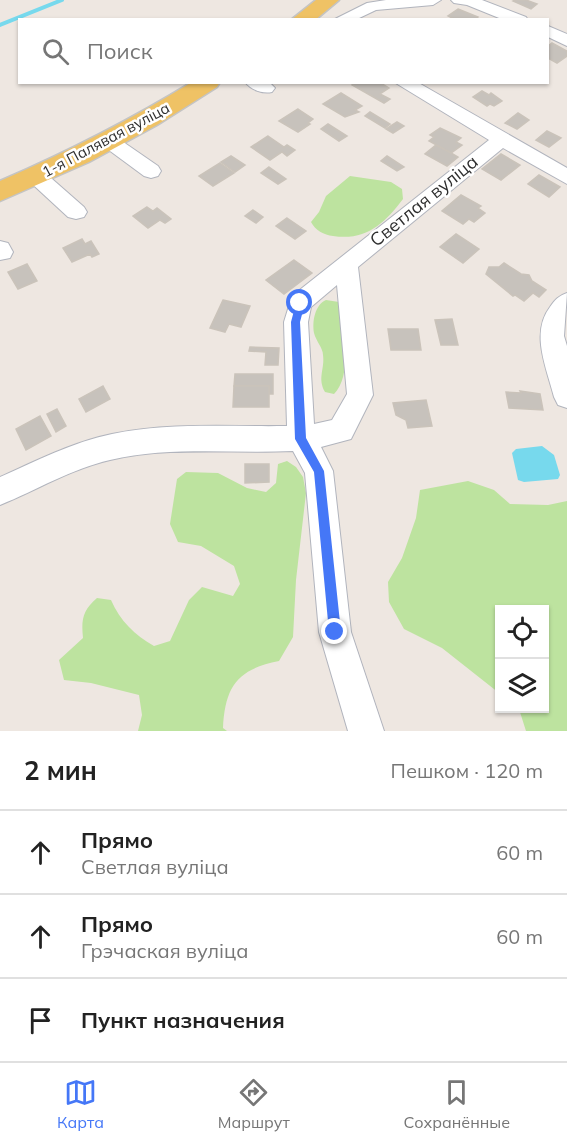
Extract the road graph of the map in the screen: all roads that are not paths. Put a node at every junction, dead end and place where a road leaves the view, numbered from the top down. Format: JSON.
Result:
{"nodes":[{"id":1,"x":329,"y":0,"type":"edge"},
{"id":2,"x":433,"y":0,"type":"edge"},
{"id":3,"x":459,"y":0,"type":"edge"},
{"id":4,"x":305,"y":18,"type":"edge"},
{"id":5,"x":346,"y":18,"type":"edge"},
{"id":6,"x":515,"y":18,"type":"edge"},
{"id":7,"x":549,"y":32,"type":"edge"},
{"id":8,"x":567,"y":41,"type":"edge"},
{"id":9,"x":206,"y":84,"type":"edge"},
{"id":10,"x":406,"y":84,"type":"edge"},
{"id":11,"x":502,"y":139,"type":"junction"},
{"id":12,"x":109,"y":141,"type":"junction"},
{"id":13,"x":152,"y":171,"type":"dead end"},
{"id":14,"x":36,"y":176,"type":"junction"},
{"id":15,"x":567,"y":177,"type":"edge"},
{"id":16,"x":0,"y":192,"type":"edge"},
{"id":17,"x":76,"y":212,"type":"dead end"},
{"id":18,"x":346,"y":264,"type":"junction"},
{"id":19,"x":567,"y":302,"type":"edge"},
{"id":20,"x":567,"y":398,"type":"edge"},
{"id":21,"x":301,"y":439,"type":"junction"},
{"id":22,"x":0,"y":491,"type":"edge"},
{"id":23,"x":366,"y":731,"type":"edge"}],
"edges":[{"from":1,"to":4,"type":"main road"},
{"from":2,"to":5,"type":"street"},
{"from":3,"to":6,"type":"street"},
{"from":7,"to":8,"type":"street"},
{"from":9,"to":12,"type":"main road","name":"1-я Палявая вуліца"},
{"from":10,"to":11,"type":"street"},
{"from":11,"to":15,"type":"street"},
{"from":11,"to":18,"type":"street","name":"Светлая вуліца"},
{"from":12,"to":13,"type":"street"},
{"from":12,"to":14,"type":"main road","name":"1-я Палявая вуліца"},
{"from":14,"to":16,"type":"main road","name":"1-я Палявая вуліца"},
{"from":14,"to":17,"type":"street"},
{"from":18,"to":21,"type":"street","name":"Светлая вуліца"},
{"from":18,"to":21,"type":"street"},
{"from":19,"to":20,"type":"street"},
{"from":21,"to":22,"type":"street"},
{"from":21,"to":23,"type":"street"}]}
